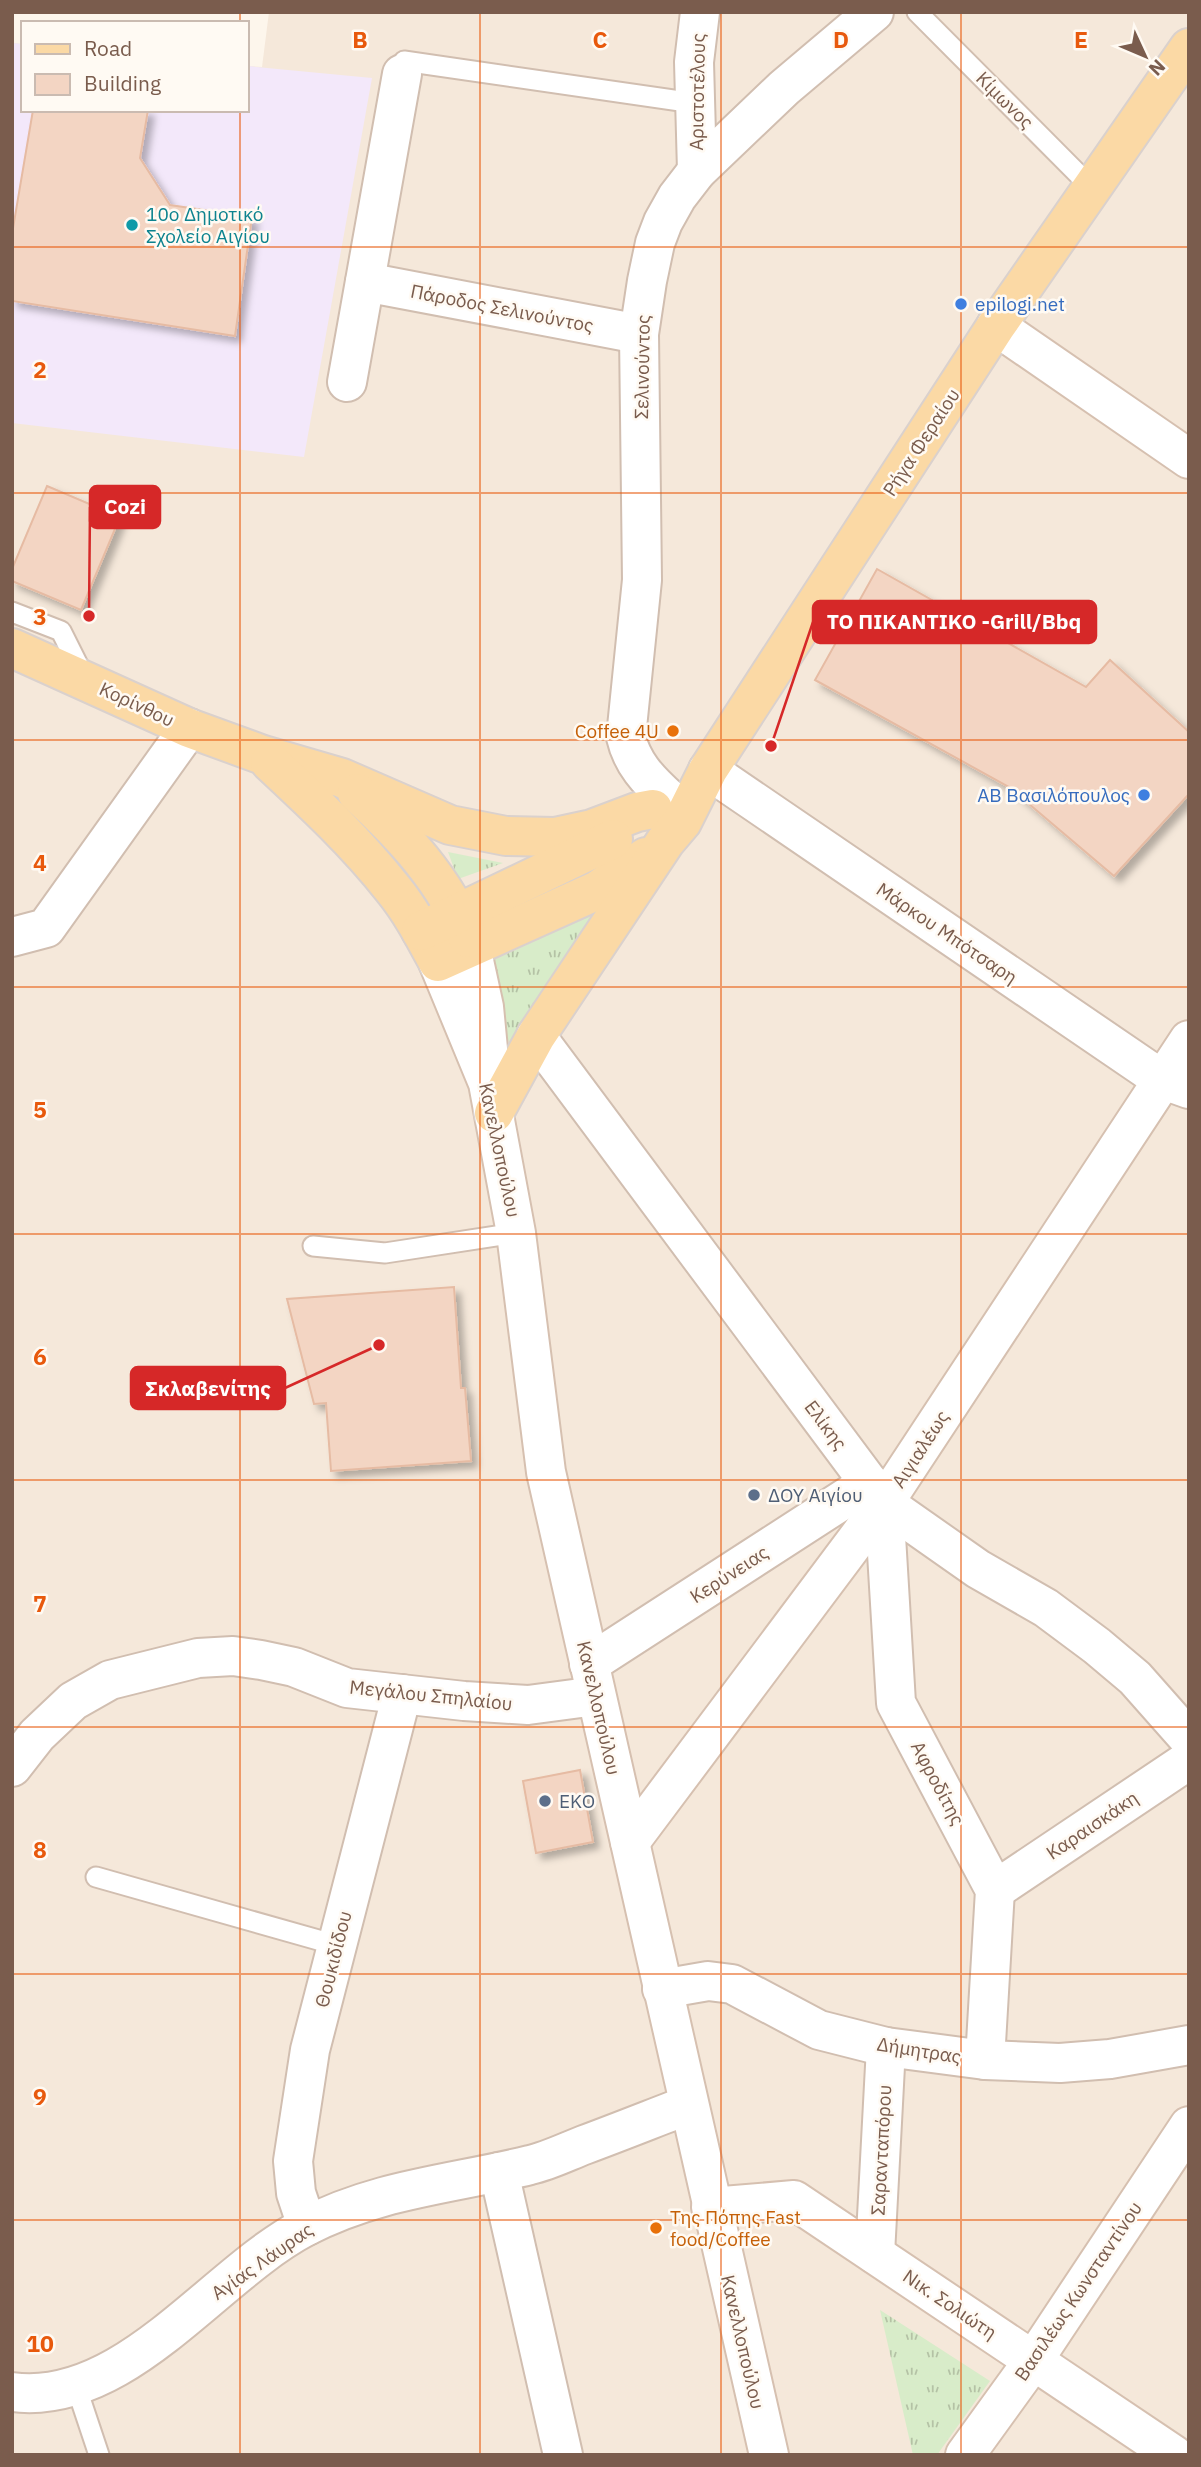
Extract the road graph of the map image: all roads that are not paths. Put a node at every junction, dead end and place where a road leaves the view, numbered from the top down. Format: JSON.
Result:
{"nodes":[{"id":1,"x":700,"y":12,"type":"edge"},
{"id":2,"x":874,"y":12,"type":"edge"},
{"id":3,"x":917,"y":12,"type":"edge"},
{"id":4,"x":1186,"y":57,"type":"edge"},
{"id":5,"x":402,"y":74,"type":"joint"},
{"id":6,"x":694,"y":103,"type":"junction"},
{"id":7,"x":697,"y":171,"type":"junction"},
{"id":8,"x":1092,"y":188,"type":"junction"},
{"id":9,"x":365,"y":282,"type":"junction"},
{"id":10,"x":996,"y":326,"type":"junction"},
{"id":11,"x":639,"y":334,"type":"junction"},
{"id":12,"x":347,"y":382,"type":"dead end"},
{"id":13,"x":1189,"y":459,"type":"edge"},
{"id":14,"x":12,"y":612,"type":"edge"},
{"id":15,"x":12,"y":648,"type":"edge"},
{"id":16,"x":85,"y":679,"type":"junction"},
{"id":17,"x":189,"y":729,"type":"junction"},
{"id":18,"x":263,"y":755,"type":"junction"},
{"id":19,"x":708,"y":769,"type":"junction"},
{"id":20,"x":342,"y":778,"type":"junction"},
{"id":21,"x":662,"y":816,"type":"junction"},
{"id":22,"x":12,"y":937,"type":"edge"},
{"id":23,"x":447,"y":939,"type":"junction"},
{"id":24,"x":536,"y":1036,"type":"junction"},
{"id":25,"x":1189,"y":1040,"type":"edge"},
{"id":26,"x":1175,"y":1084,"type":"edge"},
{"id":27,"x":491,"y":1098,"type":"junction"},
{"id":28,"x":516,"y":1233,"type":"junction"},
{"id":29,"x":313,"y":1246,"type":"dead end"},
{"id":30,"x":877,"y":1493,"type":"junction"},
{"id":31,"x":593,"y":1680,"type":"junction"},
{"id":32,"x":402,"y":1694,"type":"junction"},
{"id":33,"x":1189,"y":1739,"type":"edge"},
{"id":34,"x":1189,"y":1760,"type":"edge"},
{"id":35,"x":12,"y":1766,"type":"edge"},
{"id":36,"x":629,"y":1842,"type":"junction"},
{"id":37,"x":96,"y":1877,"type":"dead end"},
{"id":38,"x":995,"y":1890,"type":"junction"},
{"id":39,"x":337,"y":1945,"type":"junction"},
{"id":40,"x":662,"y":1989,"type":"junction"},
{"id":41,"x":1189,"y":2045,"type":"edge"},
{"id":42,"x":886,"y":2047,"type":"junction"},
{"id":43,"x":985,"y":2060,"type":"junction"},
{"id":44,"x":688,"y":2105,"type":"junction"},
{"id":45,"x":1189,"y":2126,"type":"edge"},
{"id":46,"x":499,"y":2172,"type":"junction"},
{"id":47,"x":711,"y":2207,"type":"junction"},
{"id":48,"x":307,"y":2226,"type":"junction"},
{"id":49,"x":875,"y":2254,"type":"junction"},
{"id":50,"x":1033,"y":2361,"type":"junction"},
{"id":51,"x":76,"y":2386,"type":"junction"},
{"id":52,"x":12,"y":2392,"type":"edge"},
{"id":53,"x":99,"y":2455,"type":"edge"},
{"id":54,"x":563,"y":2455,"type":"edge"},
{"id":55,"x":769,"y":2455,"type":"edge"},
{"id":56,"x":965,"y":2455,"type":"edge"},
{"id":57,"x":1174,"y":2455,"type":"edge"}],
"edges":[{"from":1,"to":6,"type":"street","name":"Αριστοτέλους"},
{"from":2,"to":7,"type":"street","name":"Σελινούντος"},
{"from":3,"to":8,"type":"lane","name":"Κίμωνος"},
{"from":4,"to":8,"type":"main road","name":"Ρήγα Φεραίου"},
{"from":5,"to":6,"type":"lane"},
{"from":5,"to":9,"type":"street"},
{"from":6,"to":7,"type":"street","name":"Αριστοτέλους"},
{"from":7,"to":11,"type":"street","name":"Σελινούντος"},
{"from":8,"to":10,"type":"main road","name":"Ρήγα Φεραίου"},
{"from":9,"to":11,"type":"street","name":"Πάροδος Σελινούντος"},
{"from":9,"to":12,"type":"street"},
{"from":10,"to":13,"type":"street"},
{"from":10,"to":19,"type":"main road","name":"Ρήγα Φεραίου"},
{"from":11,"to":21,"type":"street","name":"Σελινούντος"},
{"from":14,"to":16,"type":"lane"},
{"from":15,"to":16,"type":"main road","name":"Κορίνθου"},
{"from":16,"to":17,"type":"main road","name":"Κορίνθου"},
{"from":17,"to":18,"type":"main road","name":"Κορίνθου"},
{"from":17,"to":22,"type":"street"},
{"from":18,"to":20,"type":"main road","name":"Κορίνθου"},
{"from":18,"to":23,"type":"main road","name":"Κορίνθου"},
{"from":19,"to":21,"type":"main road"},
{"from":19,"to":26,"type":"street","name":"Μάρκου Μπότσαρη"},
{"from":20,"to":21,"type":"main road","name":"Κορίνθου"},
{"from":20,"to":23,"type":"main road"},
{"from":21,"to":23,"type":"main road"},
{"from":21,"to":24,"type":"main road"},
{"from":23,"to":27,"type":"street","name":"Κανελλοπούλου"},
{"from":24,"to":27,"type":"main road"},
{"from":24,"to":30,"type":"street","name":"Ελίκης"},
{"from":25,"to":26,"type":"street","name":"Αιγιαλέως"},
{"from":26,"to":30,"type":"street","name":"Αιγιαλέως"},
{"from":27,"to":28,"type":"street","name":"Κανελλοπούλου"},
{"from":28,"to":29,"type":"lane"},
{"from":28,"to":31,"type":"street","name":"Κανελλοπούλου"},
{"from":30,"to":31,"type":"street","name":"Κερύνειας"},
{"from":30,"to":33,"type":"street","name":"Ελίκης"},
{"from":30,"to":36,"type":"street","name":"Αιγιαλέως"},
{"from":30,"to":38,"type":"street","name":"Αφροδίτης"},
{"from":31,"to":32,"type":"street","name":"Μεγάλου Σπηλαίου"},
{"from":31,"to":36,"type":"street","name":"Κανελλοπούλου"},
{"from":32,"to":35,"type":"street","name":"Μεγάλου Σπηλαίου"},
{"from":32,"to":39,"type":"street","name":"Θουκιδίδου"},
{"from":34,"to":38,"type":"street","name":"Καραισκάκη"},
{"from":36,"to":40,"type":"street","name":"Κανελλοπούλου"},
{"from":37,"to":39,"type":"lane"},
{"from":38,"to":43,"type":"street"},
{"from":39,"to":48,"type":"street","name":"Θουκιδίδου"},
{"from":40,"to":42,"type":"street","name":"Δήμητρας"},
{"from":40,"to":44,"type":"street","name":"Κανελλοπούλου"},
{"from":41,"to":43,"type":"street","name":"Δήμητρας"},
{"from":42,"to":43,"type":"street","name":"Δήμητρας"},
{"from":42,"to":49,"type":"street","name":"Σαρανταπόρου"},
{"from":44,"to":46,"type":"street","name":"Αγίας Λάυρας"},
{"from":44,"to":47,"type":"street","name":"Κανελλοπούλου"},
{"from":45,"to":50,"type":"street","name":"Βασιλέως Κωνσταντίνου"},
{"from":46,"to":48,"type":"street","name":"Αγίας Λάυρας"},
{"from":46,"to":54,"type":"street"},
{"from":47,"to":49,"type":"street","name":"Νικ. Σολιώτη"},
{"from":47,"to":55,"type":"street","name":"Κανελλοπούλου"},
{"from":48,"to":51,"type":"street","name":"Αγίας Λάυρας"},
{"from":49,"to":50,"type":"street","name":"Νικ. Σολιώτη"},
{"from":50,"to":56,"type":"street","name":"Βασιλέως Κωνσταντίνου"},
{"from":50,"to":57,"type":"street","name":"Νικ. Σολιώτη"},
{"from":51,"to":52,"type":"street","name":"Αγίας Λάυρας"},
{"from":51,"to":53,"type":"lane"}]}
